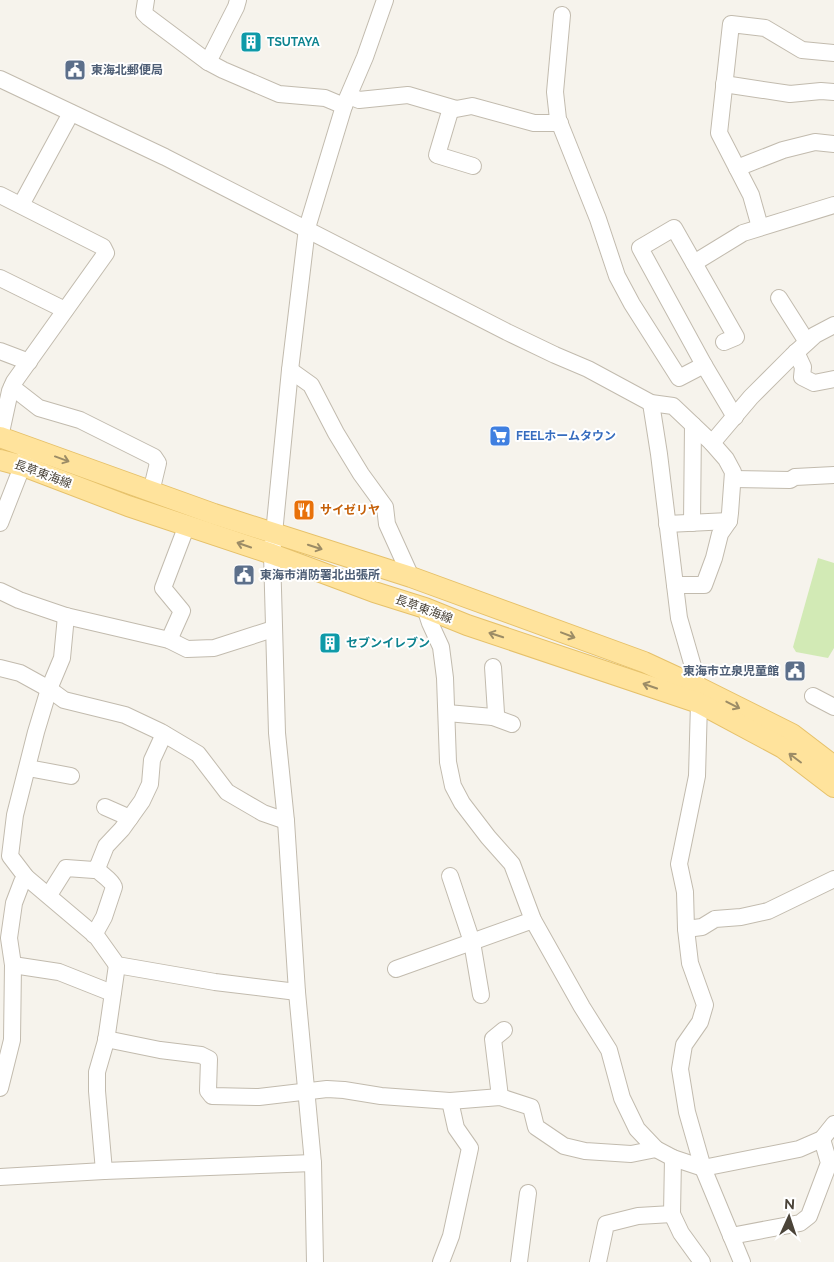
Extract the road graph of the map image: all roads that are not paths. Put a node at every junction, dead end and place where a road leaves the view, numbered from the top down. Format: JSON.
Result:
{"nodes":[{"id":1,"x":146,"y":0,"type":"edge"},
{"id":2,"x":238,"y":0,"type":"edge"},
{"id":3,"x":385,"y":0,"type":"edge"},
{"id":4,"x":562,"y":15,"type":"dead end"},
{"id":5,"x":834,"y":53,"type":"edge"},
{"id":6,"x":208,"y":62,"type":"junction"},
{"id":7,"x":0,"y":79,"type":"edge"},
{"id":8,"x":724,"y":84,"type":"junction"},
{"id":9,"x":834,"y":92,"type":"edge"},
{"id":10,"x":346,"y":101,"type":"junction"},
{"id":11,"x":451,"y":108,"type":"junction"},
{"id":12,"x":71,"y":113,"type":"junction"},
{"id":13,"x":560,"y":123,"type":"junction"},
{"id":14,"x":834,"y":144,"type":"edge"},
{"id":15,"x":473,"y":166,"type":"dead end"},
{"id":16,"x":737,"y":168,"type":"junction"},
{"id":17,"x":0,"y":195,"type":"edge"},
{"id":18,"x":21,"y":205,"type":"junction"},
{"id":19,"x":834,"y":205,"type":"edge"},
{"id":20,"x":760,"y":227,"type":"junction"},
{"id":21,"x":306,"y":228,"type":"junction"},
{"id":22,"x":694,"y":263,"type":"junction"},
{"id":23,"x":0,"y":278,"type":"edge"},
{"id":24,"x":779,"y":298,"type":"dead end"},
{"id":25,"x":65,"y":310,"type":"junction"},
{"id":26,"x":834,"y":325,"type":"edge"},
{"id":27,"x":724,"y":342,"type":"dead end"},
{"id":28,"x":802,"y":347,"type":"junction"},
{"id":29,"x":0,"y":352,"type":"edge"},
{"id":30,"x":29,"y":362,"type":"junction"},
{"id":31,"x":704,"y":365,"type":"junction"},
{"id":32,"x":290,"y":370,"type":"junction"},
{"id":33,"x":834,"y":380,"type":"edge"},
{"id":34,"x":12,"y":387,"type":"junction"},
{"id":35,"x":651,"y":403,"type":"junction"},
{"id":36,"x":735,"y":417,"type":"junction"},
{"id":37,"x":693,"y":425,"type":"junction"},
{"id":38,"x":0,"y":438,"type":"edge"},
{"id":39,"x":712,"y":443,"type":"junction"},
{"id":40,"x":26,"y":457,"type":"junction"},
{"id":41,"x":0,"y":460,"type":"edge"},
{"id":42,"x":834,"y":475,"type":"edge"},
{"id":43,"x":733,"y":479,"type":"junction"},
{"id":44,"x":151,"y":492,"type":"junction"},
{"id":45,"x":729,"y":521,"type":"junction"},
{"id":46,"x":0,"y":523,"type":"edge"},
{"id":47,"x":692,"y":523,"type":"junction"},
{"id":48,"x":667,"y":524,"type":"junction"},
{"id":49,"x":187,"y":525,"type":"junction"},
{"id":50,"x":274,"y":534,"type":"junction"},
{"id":51,"x":272,"y":554,"type":"junction"},
{"id":52,"x":410,"y":577,"type":"junction"},
{"id":53,"x":675,"y":585,"type":"junction"},
{"id":54,"x":0,"y":591,"type":"edge"},
{"id":55,"x":425,"y":608,"type":"junction"},
{"id":56,"x":66,"y":616,"type":"junction"},
{"id":57,"x":273,"y":629,"type":"junction"},
{"id":58,"x":169,"y":640,"type":"junction"},
{"id":59,"x":493,"y":667,"type":"dead end"},
{"id":60,"x":0,"y":668,"type":"edge"},
{"id":61,"x":50,"y":689,"type":"junction"},
{"id":62,"x":699,"y":695,"type":"junction"},
{"id":63,"x":813,"y":696,"type":"dead end"},
{"id":64,"x":834,"y":708,"type":"edge"},
{"id":65,"x":446,"y":713,"type":"junction"},
{"id":66,"x":493,"y":717,"type":"junction"},
{"id":67,"x":512,"y":724,"type":"dead end"},
{"id":68,"x":164,"y":734,"type":"junction"},
{"id":69,"x":834,"y":766,"type":"edge"},
{"id":70,"x":28,"y":768,"type":"junction"},
{"id":71,"x":71,"y":776,"type":"dead end"},
{"id":72,"x":834,"y":787,"type":"edge"},
{"id":73,"x":106,"y":807,"type":"dead end"},
{"id":74,"x":130,"y":818,"type":"junction"},
{"id":75,"x":286,"y":820,"type":"junction"},
{"id":76,"x":5,"y":850,"type":"edge"},
{"id":77,"x":96,"y":868,"type":"junction"},
{"id":78,"x":450,"y":876,"type":"dead end"},
{"id":79,"x":26,"y":877,"type":"junction"},
{"id":80,"x":834,"y":879,"type":"edge"},
{"id":81,"x":49,"y":895,"type":"junction"},
{"id":82,"x":533,"y":920,"type":"junction"},
{"id":83,"x":686,"y":928,"type":"junction"},
{"id":84,"x":94,"y":935,"type":"junction"},
{"id":85,"x":5,"y":938,"type":"edge"},
{"id":86,"x":472,"y":942,"type":"junction"},
{"id":87,"x":13,"y":965,"type":"junction"},
{"id":88,"x":117,"y":965,"type":"junction"},
{"id":89,"x":396,"y":969,"type":"dead end"},
{"id":90,"x":113,"y":992,"type":"junction"},
{"id":91,"x":298,"y":992,"type":"junction"},
{"id":92,"x":481,"y":995,"type":"dead end"},
{"id":93,"x":504,"y":1030,"type":"dead end"},
{"id":94,"x":106,"y":1039,"type":"junction"},
{"id":95,"x":0,"y":1088,"type":"edge"},
{"id":96,"x":306,"y":1093,"type":"junction"},
{"id":97,"x":500,"y":1097,"type":"junction"},
{"id":98,"x":450,"y":1101,"type":"junction"},
{"id":99,"x":834,"y":1124,"type":"edge"},
{"id":100,"x":822,"y":1139,"type":"junction"},
{"id":101,"x":656,"y":1148,"type":"junction"},
{"id":102,"x":673,"y":1158,"type":"junction"},
{"id":103,"x":313,"y":1163,"type":"junction"},
{"id":104,"x":703,"y":1168,"type":"junction"},
{"id":105,"x":104,"y":1171,"type":"junction"},
{"id":106,"x":0,"y":1177,"type":"edge"},
{"id":107,"x":528,"y":1193,"type":"dead end"},
{"id":108,"x":672,"y":1214,"type":"junction"},
{"id":109,"x":730,"y":1236,"type":"junction"},
{"id":110,"x":315,"y":1262,"type":"edge"},
{"id":111,"x":441,"y":1262,"type":"edge"},
{"id":112,"x":519,"y":1262,"type":"edge"},
{"id":113,"x":598,"y":1262,"type":"edge"},
{"id":114,"x":702,"y":1262,"type":"edge"},
{"id":115,"x":742,"y":1262,"type":"edge"}],
"edges":[{"from":1,"to":6,"type":"street"},
{"from":2,"to":6,"type":"street"},
{"from":3,"to":10,"type":"street"},
{"from":4,"to":13,"type":"street"},
{"from":5,"to":8,"type":"street"},
{"from":6,"to":10,"type":"street"},
{"from":7,"to":12,"type":"street"},
{"from":8,"to":9,"type":"street"},
{"from":8,"to":16,"type":"street"},
{"from":10,"to":11,"type":"street"},
{"from":10,"to":21,"type":"street"},
{"from":11,"to":13,"type":"street"},
{"from":11,"to":15,"type":"street"},
{"from":12,"to":18,"type":"street"},
{"from":12,"to":21,"type":"street"},
{"from":13,"to":31,"type":"street"},
{"from":14,"to":16,"type":"street"},
{"from":16,"to":20,"type":"street"},
{"from":17,"to":18,"type":"street"},
{"from":18,"to":25,"type":"street"},
{"from":19,"to":20,"type":"street"},
{"from":20,"to":22,"type":"street"},
{"from":21,"to":32,"type":"street"},
{"from":21,"to":35,"type":"street"},
{"from":22,"to":27,"type":"street"},
{"from":22,"to":31,"type":"street"},
{"from":23,"to":25,"type":"street"},
{"from":24,"to":28,"type":"street"},
{"from":25,"to":30,"type":"street"},
{"from":26,"to":28,"type":"street"},
{"from":28,"to":33,"type":"street"},
{"from":28,"to":36,"type":"street"},
{"from":29,"to":30,"type":"street"},
{"from":30,"to":34,"type":"street"},
{"from":31,"to":36,"type":"street"},
{"from":32,"to":50,"type":"street"},
{"from":32,"to":52,"type":"street"},
{"from":34,"to":38,"type":"street"},
{"from":34,"to":44,"type":"street"},
{"from":35,"to":37,"type":"street"},
{"from":35,"to":48,"type":"street"},
{"from":36,"to":39,"type":"street"},
{"from":37,"to":39,"type":"street"},
{"from":37,"to":47,"type":"street"},
{"from":38,"to":40,"type":"main road","name":"長草東海線"},
{"from":39,"to":43,"type":"street"},
{"from":40,"to":41,"type":"main road","name":"長草東海線"},
{"from":40,"to":44,"type":"main road","name":"長草東海線","one_way":true},
{"from":40,"to":46,"type":"street"},
{"from":40,"to":49,"type":"main road","name":"長草東海線"},
{"from":42,"to":43,"type":"street"},
{"from":43,"to":45,"type":"street"},
{"from":44,"to":50,"type":"main road","name":"長草東海線"},
{"from":45,"to":47,"type":"street"},
{"from":45,"to":53,"type":"street"},
{"from":47,"to":48,"type":"street"},
{"from":48,"to":53,"type":"street"},
{"from":51,"to":49,"type":"main road","name":"長草東海線","one_way":true},
{"from":49,"to":58,"type":"street"},
{"from":50,"to":51,"type":"street"},
{"from":50,"to":52,"type":"main road","name":"長草東海線","one_way":true},
{"from":51,"to":55,"type":"main road","name":"長草東海線"},
{"from":51,"to":57,"type":"street"},
{"from":52,"to":62,"type":"main road","name":"長草東海線","one_way":true},
{"from":53,"to":62,"type":"street"},
{"from":54,"to":56,"type":"street"},
{"from":62,"to":55,"type":"main road","name":"長草東海線","one_way":true},
{"from":55,"to":65,"type":"street"},
{"from":56,"to":58,"type":"street"},
{"from":56,"to":61,"type":"street"},
{"from":57,"to":58,"type":"street"},
{"from":57,"to":75,"type":"street"},
{"from":59,"to":66,"type":"street"},
{"from":60,"to":61,"type":"street"},
{"from":61,"to":68,"type":"street"},
{"from":61,"to":70,"type":"street"},
{"from":62,"to":69,"type":"main road","name":"長草東海線","one_way":true},
{"from":72,"to":62,"type":"main road","name":"長草東海線","one_way":true},
{"from":62,"to":83,"type":"street"},
{"from":63,"to":64,"type":"street"},
{"from":65,"to":66,"type":"street"},
{"from":65,"to":82,"type":"street"},
{"from":66,"to":67,"type":"street"},
{"from":68,"to":74,"type":"street"},
{"from":68,"to":75,"type":"street"},
{"from":70,"to":71,"type":"street"},
{"from":70,"to":76,"type":"street"},
{"from":73,"to":74,"type":"street"},
{"from":74,"to":77,"type":"street"},
{"from":75,"to":91,"type":"street"},
{"from":76,"to":79,"type":"street"},
{"from":77,"to":81,"type":"street"},
{"from":77,"to":84,"type":"street"},
{"from":78,"to":86,"type":"street"},
{"from":79,"to":81,"type":"street"},
{"from":79,"to":85,"type":"street"},
{"from":80,"to":83,"type":"street"},
{"from":81,"to":84,"type":"street"},
{"from":82,"to":86,"type":"street"},
{"from":82,"to":101,"type":"street"},
{"from":83,"to":104,"type":"street"},
{"from":84,"to":88,"type":"street"},
{"from":85,"to":87,"type":"street"},
{"from":86,"to":89,"type":"street"},
{"from":86,"to":92,"type":"street"},
{"from":87,"to":90,"type":"street"},
{"from":87,"to":95,"type":"street"},
{"from":88,"to":90,"type":"street"},
{"from":88,"to":91,"type":"street"},
{"from":90,"to":94,"type":"street"},
{"from":91,"to":96,"type":"street"},
{"from":93,"to":97,"type":"street"},
{"from":94,"to":96,"type":"street"},
{"from":94,"to":105,"type":"street"},
{"from":96,"to":98,"type":"street"},
{"from":96,"to":103,"type":"street"},
{"from":97,"to":98,"type":"street"},
{"from":97,"to":101,"type":"street"},
{"from":98,"to":111,"type":"street"},
{"from":99,"to":100,"type":"street"},
{"from":100,"to":104,"type":"street"},
{"from":100,"to":109,"type":"street"},
{"from":101,"to":102,"type":"street"},
{"from":102,"to":104,"type":"street"},
{"from":102,"to":108,"type":"street"},
{"from":103,"to":105,"type":"street"},
{"from":103,"to":110,"type":"street"},
{"from":104,"to":109,"type":"street"},
{"from":105,"to":106,"type":"street"},
{"from":107,"to":112,"type":"street"},
{"from":108,"to":113,"type":"street"},
{"from":108,"to":114,"type":"street"},
{"from":109,"to":115,"type":"street"}]}
